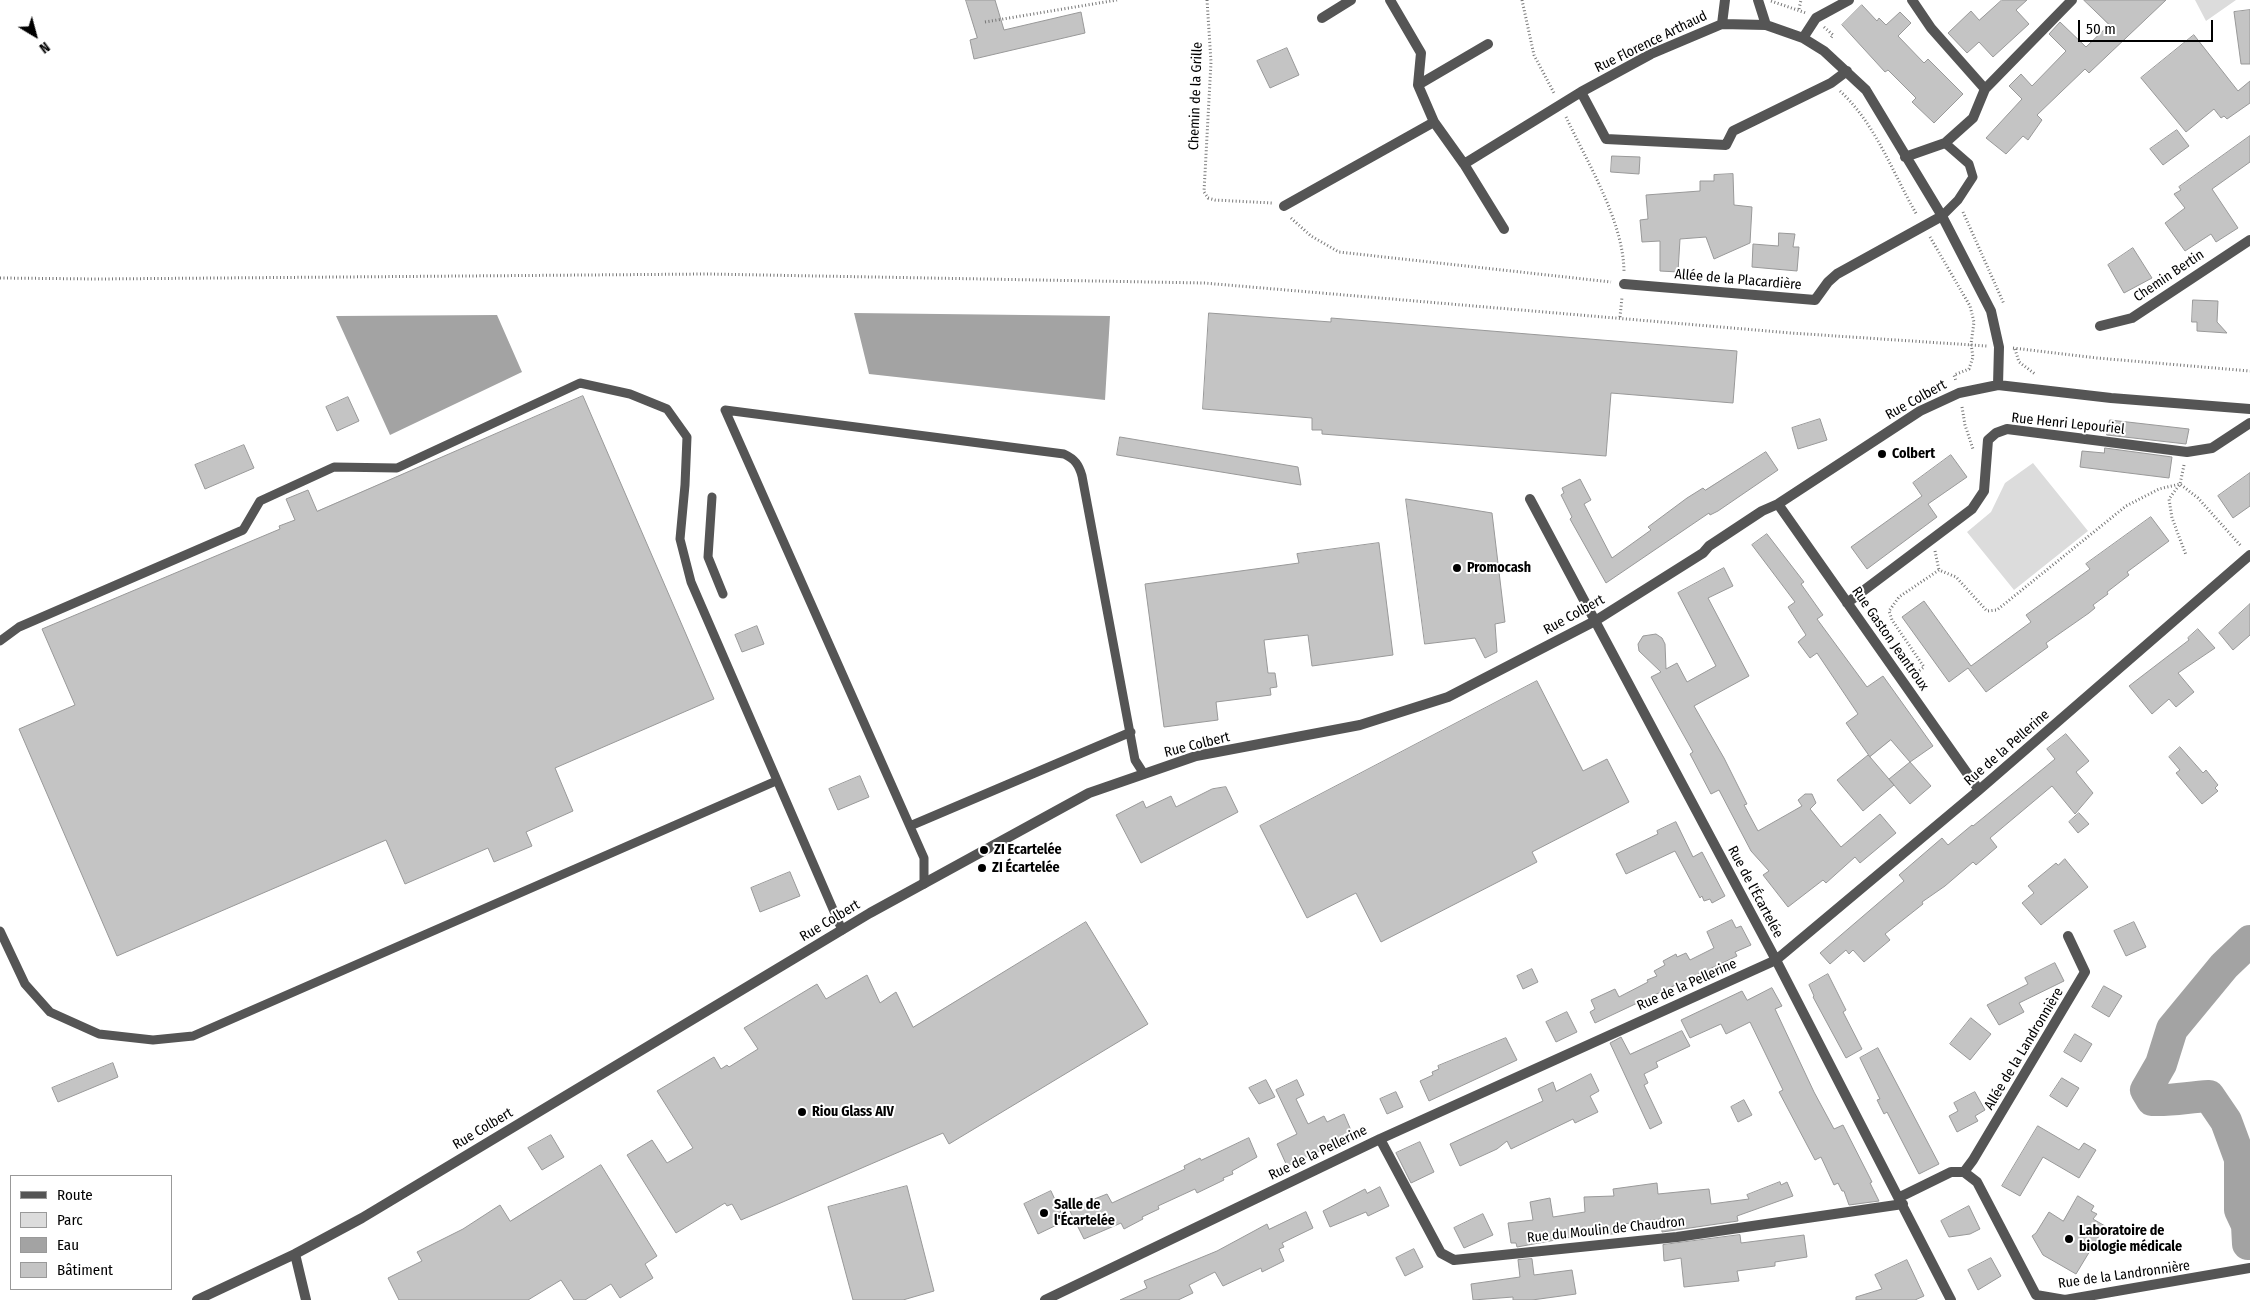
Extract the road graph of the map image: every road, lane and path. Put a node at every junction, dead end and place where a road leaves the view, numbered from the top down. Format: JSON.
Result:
{"nodes":[{"id":1,"x":1117,"y":0,"type":"edge"},
{"id":2,"x":1207,"y":0,"type":"edge"},
{"id":3,"x":1350,"y":0,"type":"edge"},
{"id":4,"x":1390,"y":0,"type":"edge"},
{"id":5,"x":1522,"y":0,"type":"edge"},
{"id":6,"x":1725,"y":0,"type":"edge"},
{"id":7,"x":1758,"y":0,"type":"edge"},
{"id":8,"x":1801,"y":0,"type":"edge"},
{"id":9,"x":1849,"y":0,"type":"edge"},
{"id":10,"x":1912,"y":0,"type":"edge"},
{"id":11,"x":2072,"y":0,"type":"edge"},
{"id":12,"x":1800,"y":9,"type":"dead end"},
{"id":13,"x":1322,"y":18,"type":"dead end"},
{"id":14,"x":985,"y":22,"type":"dead end"},
{"id":15,"x":1722,"y":24,"type":"junction"},
{"id":16,"x":1766,"y":25,"type":"junction"},
{"id":17,"x":1804,"y":38,"type":"junction"},
{"id":18,"x":1488,"y":44,"type":"dead end"},
{"id":19,"x":1847,"y":71,"type":"junction"},
{"id":20,"x":1831,"y":83,"type":"junction"},
{"id":21,"x":1418,"y":85,"type":"junction"},
{"id":22,"x":1985,"y":89,"type":"junction"},
{"id":23,"x":1581,"y":92,"type":"junction"},
{"id":24,"x":1560,"y":105,"type":"junction"},
{"id":25,"x":1434,"y":122,"type":"junction"},
{"id":26,"x":1945,"y":143,"type":"junction"},
{"id":27,"x":1905,"y":157,"type":"junction"},
{"id":28,"x":1464,"y":164,"type":"junction"},
{"id":29,"x":1279,"y":205,"type":"joint"},
{"id":30,"x":1942,"y":216,"type":"junction"},
{"id":31,"x":1289,"y":217,"type":"dead end"},
{"id":32,"x":1925,"y":228,"type":"junction"},
{"id":33,"x":1504,"y":229,"type":"dead end"},
{"id":34,"x":2250,"y":240,"type":"edge"},
{"id":35,"x":0,"y":278,"type":"edge"},
{"id":36,"x":1624,"y":284,"type":"junction"},
{"id":37,"x":1620,"y":317,"type":"junction"},
{"id":38,"x":2100,"y":326,"type":"dead end"},
{"id":39,"x":1971,"y":344,"type":"junction"},
{"id":40,"x":1998,"y":347,"type":"junction"},
{"id":41,"x":2250,"y":370,"type":"edge"},
{"id":42,"x":1998,"y":385,"type":"junction"},
{"id":43,"x":1959,"y":393,"type":"junction"},
{"id":44,"x":2250,"y":409,"type":"edge"},
{"id":45,"x":2250,"y":423,"type":"edge"},
{"id":46,"x":2187,"y":452,"type":"junction"},
{"id":47,"x":1976,"y":458,"type":"dead end"},
{"id":48,"x":2180,"y":484,"type":"junction"},
{"id":49,"x":712,"y":497,"type":"dead end"},
{"id":50,"x":1530,"y":499,"type":"dead end"},
{"id":51,"x":1778,"y":504,"type":"junction"},
{"id":52,"x":2186,"y":555,"type":"dead end"},
{"id":53,"x":2250,"y":556,"type":"edge"},
{"id":54,"x":723,"y":594,"type":"dead end"},
{"id":55,"x":1847,"y":603,"type":"junction"},
{"id":56,"x":1595,"y":621,"type":"junction"},
{"id":57,"x":0,"y":640,"type":"edge"},
{"id":58,"x":1904,"y":682,"type":"junction"},
{"id":59,"x":1131,"y":732,"type":"junction"},
{"id":60,"x":1144,"y":774,"type":"junction"},
{"id":61,"x":776,"y":781,"type":"junction"},
{"id":62,"x":1979,"y":790,"type":"junction"},
{"id":63,"x":910,"y":826,"type":"junction"},
{"id":64,"x":924,"y":884,"type":"junction"},
{"id":65,"x":842,"y":930,"type":"junction"},
{"id":66,"x":0,"y":931,"type":"edge"},
{"id":67,"x":2068,"y":936,"type":"dead end"},
{"id":68,"x":1776,"y":960,"type":"junction"},
{"id":69,"x":1380,"y":1139,"type":"junction"},
{"id":70,"x":1964,"y":1172,"type":"junction"},
{"id":71,"x":1902,"y":1200,"type":"junction"},
{"id":72,"x":295,"y":1254,"type":"junction"},
{"id":73,"x":2250,"y":1268,"type":"edge"},
{"id":74,"x":196,"y":1300,"type":"edge"},
{"id":75,"x":306,"y":1300,"type":"edge"},
{"id":76,"x":1045,"y":1300,"type":"edge"},
{"id":77,"x":1951,"y":1300,"type":"edge"}],
"edges":[{"from":1,"to":14,"type":"path"},
{"from":2,"to":29,"type":"path","name":"Chemin de la Grille"},
{"from":3,"to":13,"type":"street"},
{"from":4,"to":21,"type":"street"},
{"from":5,"to":24,"type":"path"},
{"from":6,"to":15,"type":"street"},
{"from":7,"to":16,"type":"street"},
{"from":8,"to":12,"type":"path"},
{"from":9,"to":17,"type":"street"},
{"from":10,"to":22,"type":"street"},
{"from":11,"to":22,"type":"street"},
{"from":15,"to":16,"type":"street","name":"Rue Florence Arthaud"},
{"from":15,"to":23,"type":"street","name":"Rue Florence Arthaud"},
{"from":16,"to":17,"type":"street","name":"Rue Florence Arthaud"},
{"from":17,"to":19,"type":"street","name":"Rue Florence Arthaud"},
{"from":18,"to":21,"type":"street"},
{"from":19,"to":20,"type":"street"},
{"from":19,"to":27,"type":"street","name":"Rue Florence Arthaud"},
{"from":20,"to":23,"type":"street"},
{"from":20,"to":32,"type":"path"},
{"from":21,"to":25,"type":"street"},
{"from":22,"to":26,"type":"street"},
{"from":23,"to":24,"type":"street","name":"Rue Florence Arthaud"},
{"from":24,"to":28,"type":"street","name":"Rue Florence Arthaud"},
{"from":24,"to":36,"type":"path"},
{"from":25,"to":28,"type":"street"},
{"from":25,"to":29,"type":"street"},
{"from":26,"to":27,"type":"street"},
{"from":26,"to":30,"type":"lane"},
{"from":27,"to":30,"type":"street","name":"Rue Florence Arthaud"},
{"from":28,"to":33,"type":"street"},
{"from":30,"to":32,"type":"street","name":"Allée de la Placardière"},
{"from":30,"to":40,"type":"street","name":"Rue Florence Arthaud"},
{"from":31,"to":36,"type":"path"},
{"from":32,"to":36,"type":"street","name":"Allée de la Placardière"},
{"from":32,"to":39,"type":"path"},
{"from":34,"to":38,"type":"street","name":"Chemin Bertin"},
{"from":35,"to":37,"type":"path"},
{"from":36,"to":37,"type":"path"},
{"from":37,"to":39,"type":"path"},
{"from":39,"to":40,"type":"path"},
{"from":39,"to":43,"type":"path"},
{"from":40,"to":41,"type":"path"},
{"from":40,"to":42,"type":"street","name":"Rue Florence Arthaud"},
{"from":42,"to":43,"type":"street","name":"Rue Colbert"},
{"from":42,"to":44,"type":"street","name":"Rue Colbert"},
{"from":43,"to":47,"type":"path"},
{"from":43,"to":51,"type":"street","name":"Rue Colbert"},
{"from":45,"to":46,"type":"street","name":"Rue Henri Lepouriel"},
{"from":46,"to":48,"type":"path"},
{"from":46,"to":55,"type":"street","name":"Rue Henri Lepouriel"},
{"from":48,"to":52,"type":"path"},
{"from":48,"to":53,"type":"path"},
{"from":48,"to":58,"type":"path"},
{"from":49,"to":54,"type":"lane"},
{"from":50,"to":56,"type":"street","name":"Rue de l'Écartelée"},
{"from":51,"to":55,"type":"street","name":"Rue Gaston Jeantroux"},
{"from":51,"to":56,"type":"street","name":"Rue Colbert"},
{"from":53,"to":62,"type":"street","name":"Rue de la Pellerine"},
{"from":55,"to":58,"type":"street","name":"Rue Gaston Jeantroux"},
{"from":56,"to":60,"type":"street","name":"Rue Colbert"},
{"from":56,"to":68,"type":"street","name":"Rue de l'Écartelée"},
{"from":57,"to":61,"type":"lane"},
{"from":58,"to":62,"type":"street","name":"Rue Gaston Jeantroux"},
{"from":59,"to":60,"type":"lane"},
{"from":59,"to":63,"type":"lane"},
{"from":59,"to":63,"type":"lane"},
{"from":60,"to":64,"type":"street","name":"Rue Colbert"},
{"from":61,"to":65,"type":"lane"},
{"from":61,"to":66,"type":"lane"},
{"from":62,"to":68,"type":"street","name":"Rue de la Pellerine"},
{"from":63,"to":64,"type":"lane"},
{"from":64,"to":65,"type":"street","name":"Rue Colbert"},
{"from":65,"to":72,"type":"street","name":"Rue Colbert"},
{"from":67,"to":70,"type":"street","name":"Allée de la Landronnière"},
{"from":68,"to":69,"type":"street","name":"Rue de la Pellerine"},
{"from":68,"to":71,"type":"street","name":"Rue de l'Écartelée"},
{"from":69,"to":71,"type":"street","name":"Rue du Moulin de Chaudron"},
{"from":69,"to":76,"type":"street","name":"Rue de la Pellerine"},
{"from":70,"to":71,"type":"street"},
{"from":70,"to":73,"type":"street","name":"Rue de la Landronnière"},
{"from":71,"to":77,"type":"street","name":"Rue de l'Écartelée"},
{"from":72,"to":74,"type":"street","name":"Rue Colbert"},
{"from":72,"to":75,"type":"street"}]}
